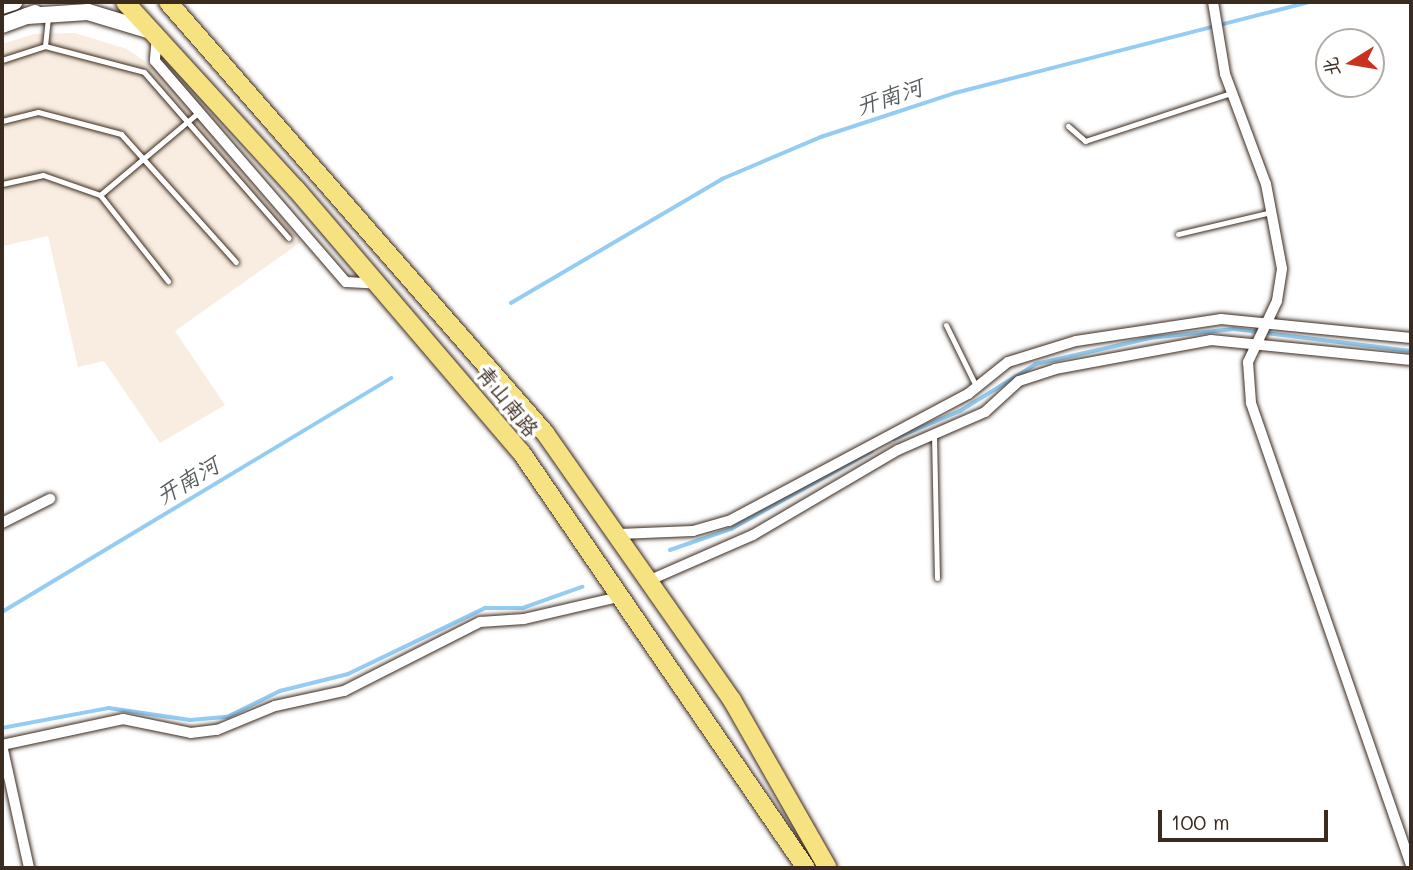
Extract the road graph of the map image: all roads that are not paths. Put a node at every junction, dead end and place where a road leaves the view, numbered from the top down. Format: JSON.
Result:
{"nodes":[{"id":1,"x":14,"y":2,"type":"edge"},
{"id":2,"x":64,"y":2,"type":"edge"},
{"id":3,"x":125,"y":2,"type":"edge"},
{"id":4,"x":168,"y":2,"type":"edge"},
{"id":5,"x":1213,"y":2,"type":"edge"},
{"id":6,"x":2,"y":6,"type":"edge"},
{"id":7,"x":48,"y":12,"type":"junction"},
{"id":8,"x":27,"y":16,"type":"junction"},
{"id":9,"x":2,"y":25,"type":"edge"},
{"id":10,"x":157,"y":35,"type":"junction"},
{"id":11,"x":45,"y":46,"type":"junction"},
{"id":12,"x":2,"y":60,"type":"edge"},
{"id":13,"x":155,"y":61,"type":"junction"},
{"id":14,"x":144,"y":72,"type":"junction"},
{"id":15,"x":1231,"y":93,"type":"junction"},
{"id":16,"x":200,"y":112,"type":"junction"},
{"id":17,"x":2,"y":121,"type":"edge"},
{"id":18,"x":188,"y":122,"type":"junction"},
{"id":19,"x":1068,"y":126,"type":"dead end"},
{"id":20,"x":143,"y":159,"type":"junction"},
{"id":21,"x":2,"y":184,"type":"edge"},
{"id":22,"x":268,"y":192,"type":"junction"},
{"id":23,"x":100,"y":195,"type":"junction"},
{"id":24,"x":257,"y":201,"type":"junction"},
{"id":25,"x":1274,"y":211,"type":"junction"},
{"id":26,"x":1178,"y":234,"type":"dead end"},
{"id":27,"x":289,"y":238,"type":"dead end"},
{"id":28,"x":236,"y":262,"type":"dead end"},
{"id":29,"x":168,"y":281,"type":"dead end"},
{"id":30,"x":380,"y":284,"type":"junction"},
{"id":31,"x":1266,"y":323,"type":"junction"},
{"id":32,"x":946,"y":325,"type":"dead end"},
{"id":33,"x":1411,"y":338,"type":"edge"},
{"id":34,"x":1256,"y":345,"type":"junction"},
{"id":35,"x":1411,"y":360,"type":"edge"},
{"id":36,"x":977,"y":388,"type":"junction"},
{"id":37,"x":934,"y":435,"type":"junction"},
{"id":38,"x":50,"y":499,"type":"dead end"},
{"id":39,"x":2,"y":523,"type":"edge"},
{"id":40,"x":619,"y":534,"type":"junction"},
{"id":41,"x":937,"y":578,"type":"dead end"},
{"id":42,"x":650,"y":580,"type":"junction"},
{"id":43,"x":623,"y":596,"type":"junction"},
{"id":44,"x":2,"y":745,"type":"edge"},
{"id":45,"x":1411,"y":865,"type":"edge"},
{"id":46,"x":29,"y":868,"type":"edge"},
{"id":47,"x":806,"y":868,"type":"edge"},
{"id":48,"x":828,"y":868,"type":"edge"}],
"edges":[{"from":1,"to":6,"type":"street"},
{"from":2,"to":8,"type":"street"},
{"from":3,"to":10,"type":"main road","name":"青山南路"},
{"from":4,"to":40,"type":"main road","name":"青山南路"},
{"from":5,"to":15,"type":"street"},
{"from":7,"to":8,"type":"street"},
{"from":7,"to":10,"type":"street"},
{"from":7,"to":11,"type":"lane"},
{"from":8,"to":9,"type":"street"},
{"from":10,"to":13,"type":"street"},
{"from":10,"to":30,"type":"main road","name":"青山南路"},
{"from":11,"to":12,"type":"lane"},
{"from":11,"to":14,"type":"lane"},
{"from":13,"to":14,"type":"lane"},
{"from":13,"to":16,"type":"street"},
{"from":14,"to":18,"type":"lane"},
{"from":15,"to":19,"type":"lane"},
{"from":15,"to":25,"type":"street"},
{"from":16,"to":18,"type":"lane"},
{"from":16,"to":22,"type":"street"},
{"from":17,"to":20,"type":"lane"},
{"from":18,"to":20,"type":"lane"},
{"from":18,"to":24,"type":"lane"},
{"from":20,"to":23,"type":"lane"},
{"from":20,"to":28,"type":"lane"},
{"from":21,"to":23,"type":"lane"},
{"from":22,"to":24,"type":"lane"},
{"from":22,"to":30,"type":"street"},
{"from":23,"to":29,"type":"lane"},
{"from":24,"to":27,"type":"lane"},
{"from":25,"to":26,"type":"lane"},
{"from":25,"to":31,"type":"street"},
{"from":30,"to":43,"type":"main road","name":"青山南路"},
{"from":31,"to":33,"type":"street"},
{"from":31,"to":34,"type":"street"},
{"from":31,"to":36,"type":"street"},
{"from":32,"to":36,"type":"lane"},
{"from":34,"to":35,"type":"street"},
{"from":34,"to":37,"type":"street"},
{"from":34,"to":45,"type":"street"},
{"from":36,"to":40,"type":"street"},
{"from":37,"to":41,"type":"lane"},
{"from":37,"to":42,"type":"street"},
{"from":38,"to":39,"type":"street"},
{"from":40,"to":42,"type":"main road","name":"青山南路"},
{"from":42,"to":48,"type":"main road","name":"青山南路"},
{"from":43,"to":44,"type":"street"},
{"from":43,"to":47,"type":"main road","name":"青山南路"},
{"from":44,"to":46,"type":"street"}]}
